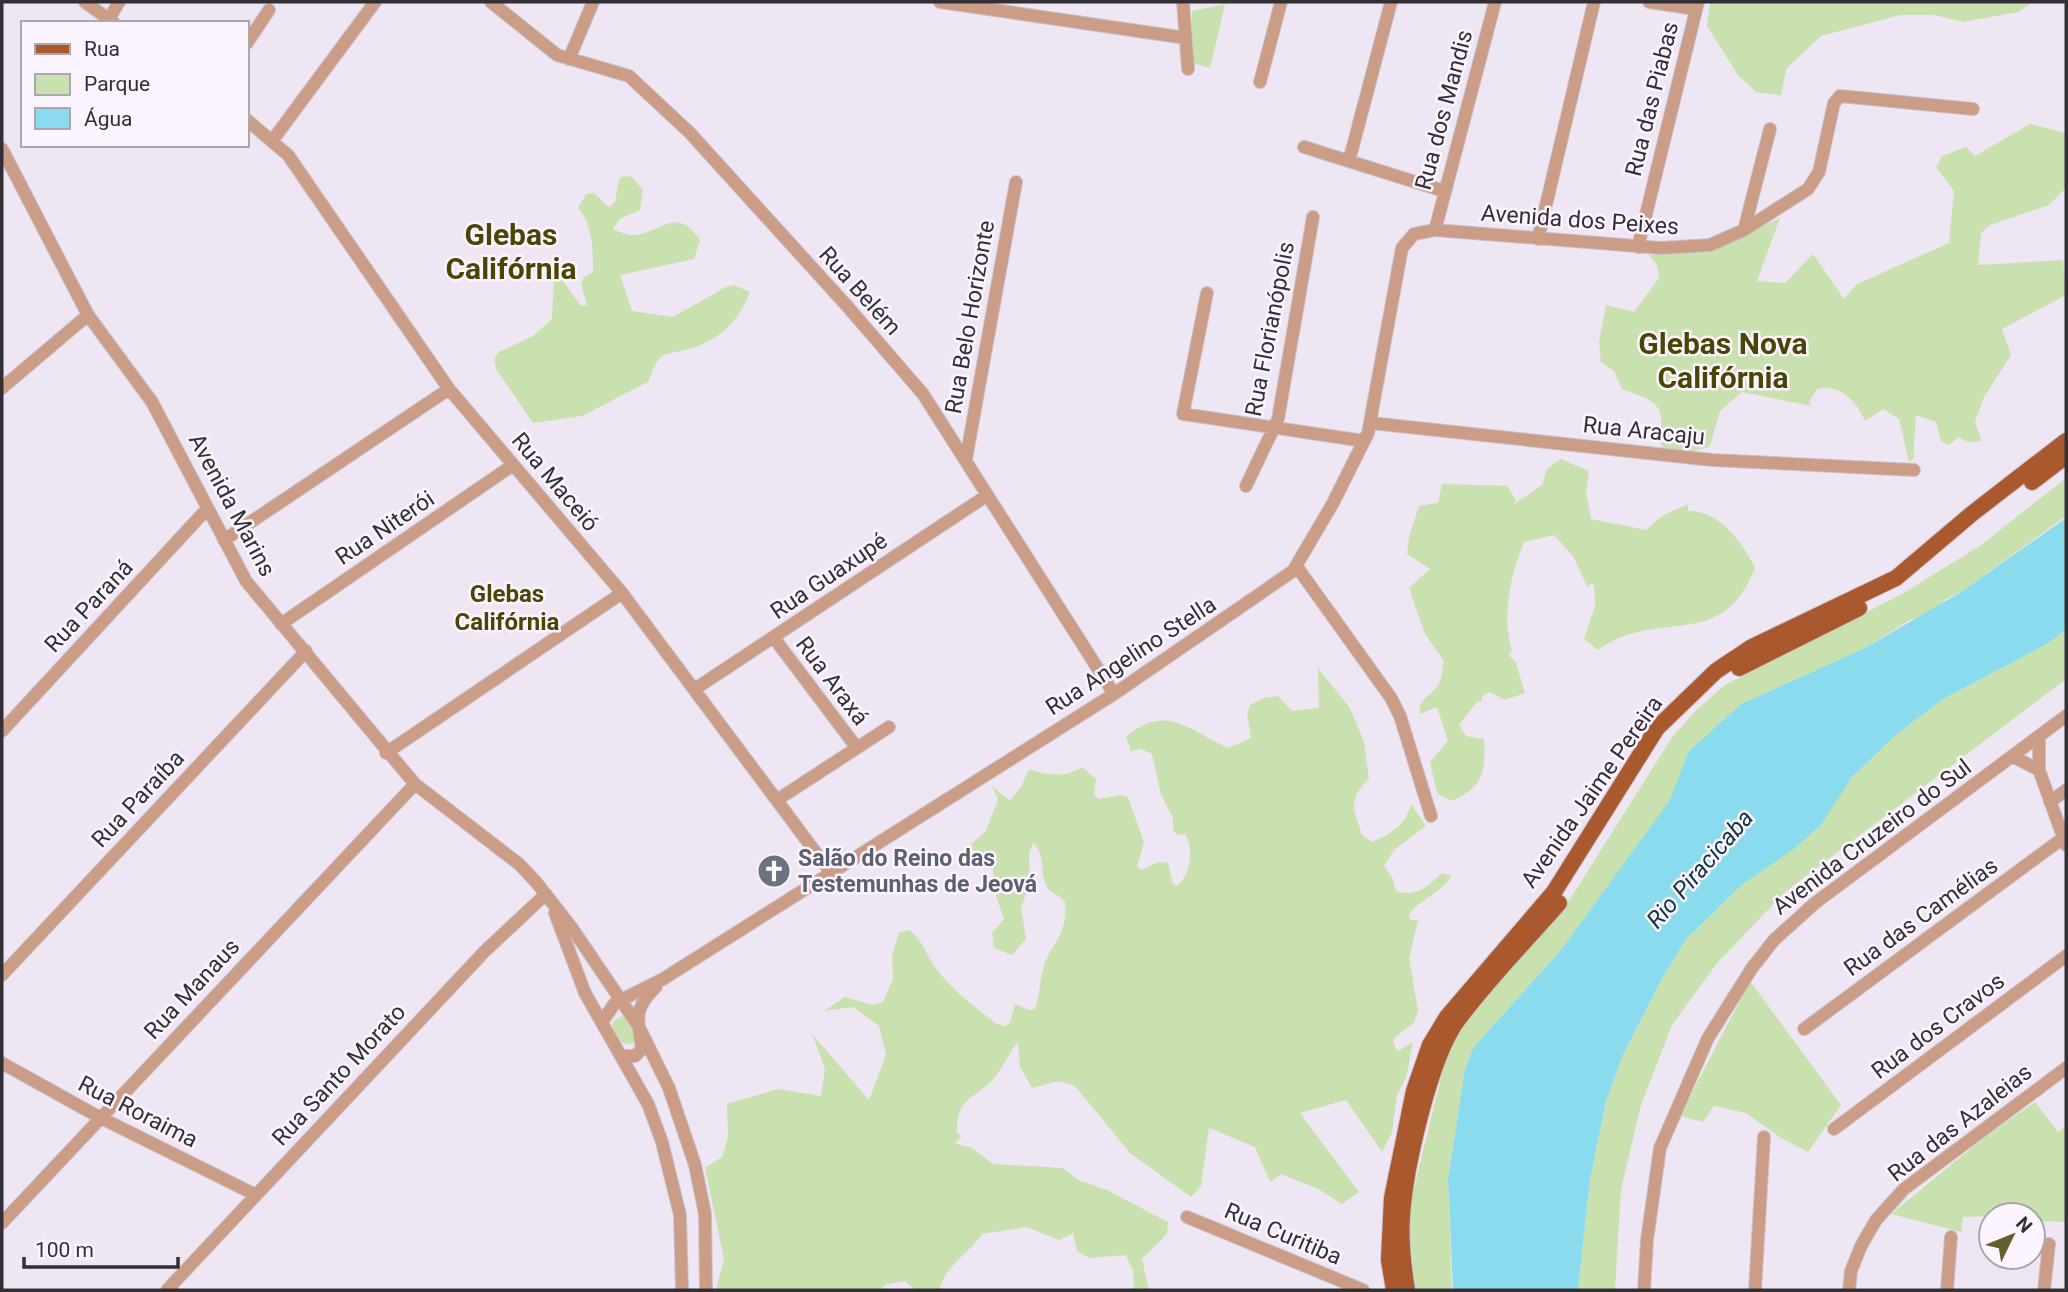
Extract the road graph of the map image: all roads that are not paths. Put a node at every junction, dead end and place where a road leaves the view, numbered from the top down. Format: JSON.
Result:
{"nodes":[{"id":1,"x":85,"y":2,"type":"edge"},
{"id":2,"x":119,"y":2,"type":"edge"},
{"id":3,"x":375,"y":2,"type":"edge"},
{"id":4,"x":491,"y":2,"type":"edge"},
{"id":5,"x":593,"y":2,"type":"edge"},
{"id":6,"x":940,"y":2,"type":"edge"},
{"id":7,"x":1183,"y":2,"type":"edge"},
{"id":8,"x":1281,"y":2,"type":"edge"},
{"id":9,"x":1391,"y":2,"type":"edge"},
{"id":10,"x":1495,"y":2,"type":"edge"},
{"id":11,"x":1594,"y":2,"type":"edge"},
{"id":12,"x":1649,"y":2,"type":"edge"},
{"id":13,"x":1697,"y":6,"type":"edge"},
{"id":14,"x":269,"y":10,"type":"dead end"},
{"id":15,"x":112,"y":21,"type":"edge"},
{"id":16,"x":1186,"y":38,"type":"junction"},
{"id":17,"x":248,"y":42,"type":"edge"},
{"id":18,"x":569,"y":59,"type":"junction"},
{"id":19,"x":1188,"y":69,"type":"dead end"},
{"id":20,"x":1260,"y":82,"type":"dead end"},
{"id":21,"x":1973,"y":109,"type":"dead end"},
{"id":22,"x":248,"y":121,"type":"edge"},
{"id":23,"x":1770,"y":129,"type":"dead end"},
{"id":24,"x":272,"y":141,"type":"junction"},
{"id":25,"x":1304,"y":147,"type":"dead end"},
{"id":26,"x":2,"y":149,"type":"edge"},
{"id":27,"x":1349,"y":161,"type":"junction"},
{"id":28,"x":1016,"y":182,"type":"dead end"},
{"id":29,"x":1444,"y":191,"type":"junction"},
{"id":30,"x":1313,"y":217,"type":"dead end"},
{"id":31,"x":1435,"y":230,"type":"junction"},
{"id":32,"x":1744,"y":230,"type":"junction"},
{"id":33,"x":1538,"y":239,"type":"junction"},
{"id":34,"x":1638,"y":247,"type":"junction"},
{"id":35,"x":1207,"y":293,"type":"dead end"},
{"id":36,"x":88,"y":315,"type":"junction"},
{"id":37,"x":2,"y":388,"type":"edge"},
{"id":38,"x":449,"y":389,"type":"junction"},
{"id":39,"x":1371,"y":422,"type":"junction"},
{"id":40,"x":1273,"y":427,"type":"junction"},
{"id":41,"x":1364,"y":441,"type":"junction"},
{"id":42,"x":2066,"y":441,"type":"edge"},
{"id":43,"x":2066,"y":456,"type":"edge"},
{"id":44,"x":965,"y":459,"type":"junction"},
{"id":45,"x":513,"y":466,"type":"junction"},
{"id":46,"x":1914,"y":470,"type":"dead end"},
{"id":47,"x":1246,"y":486,"type":"dead end"},
{"id":48,"x":986,"y":496,"type":"junction"},
{"id":49,"x":206,"y":510,"type":"junction"},
{"id":50,"x":224,"y":540,"type":"junction"},
{"id":51,"x":1297,"y":567,"type":"junction"},
{"id":52,"x":622,"y":593,"type":"junction"},
{"id":53,"x":281,"y":624,"type":"junction"},
{"id":54,"x":774,"y":638,"type":"junction"},
{"id":55,"x":306,"y":652,"type":"junction"},
{"id":56,"x":695,"y":689,"type":"junction"},
{"id":57,"x":1114,"y":694,"type":"junction"},
{"id":58,"x":2066,"y":716,"type":"edge"},
{"id":59,"x":889,"y":727,"type":"dead end"},
{"id":60,"x":2,"y":731,"type":"edge"},
{"id":61,"x":2039,"y":736,"type":"junction"},
{"id":62,"x":857,"y":748,"type":"junction"},
{"id":63,"x":386,"y":753,"type":"junction"},
{"id":64,"x":2012,"y":757,"type":"junction"},
{"id":65,"x":2039,"y":770,"type":"junction"},
{"id":66,"x":415,"y":785,"type":"junction"},
{"id":67,"x":2066,"y":790,"type":"edge"},
{"id":68,"x":777,"y":800,"type":"junction"},
{"id":69,"x":2050,"y":802,"type":"junction"},
{"id":70,"x":1431,"y":816,"type":"dead end"},
{"id":71,"x":2065,"y":841,"type":"edge"},
{"id":72,"x":831,"y":873,"type":"junction"},
{"id":73,"x":546,"y":894,"type":"junction"},
{"id":74,"x":2066,"y":956,"type":"edge"},
{"id":75,"x":2,"y":975,"type":"edge"},
{"id":76,"x":663,"y":979,"type":"junction"},
{"id":77,"x":619,"y":1001,"type":"junction"},
{"id":78,"x":602,"y":1023,"type":"junction"},
{"id":79,"x":639,"y":1027,"type":"junction"},
{"id":80,"x":1804,"y":1029,"type":"dead end"},
{"id":81,"x":623,"y":1056,"type":"junction"},
{"id":82,"x":2,"y":1063,"type":"edge"},
{"id":83,"x":2066,"y":1068,"type":"edge"},
{"id":84,"x":99,"y":1117,"type":"junction"},
{"id":85,"x":1834,"y":1129,"type":"dead end"},
{"id":86,"x":1764,"y":1137,"type":"dead end"},
{"id":87,"x":256,"y":1195,"type":"junction"},
{"id":88,"x":1186,"y":1217,"type":"dead end"},
{"id":89,"x":2,"y":1223,"type":"edge"},
{"id":90,"x":1951,"y":1237,"type":"dead end"},
{"id":91,"x":2049,"y":1244,"type":"dead end"},
{"id":92,"x":167,"y":1290,"type":"edge"},
{"id":93,"x":682,"y":1290,"type":"edge"},
{"id":94,"x":706,"y":1290,"type":"edge"},
{"id":95,"x":1363,"y":1290,"type":"edge"},
{"id":96,"x":1394,"y":1290,"type":"edge"},
{"id":97,"x":1407,"y":1290,"type":"edge"},
{"id":98,"x":1644,"y":1290,"type":"edge"},
{"id":99,"x":1755,"y":1290,"type":"edge"},
{"id":100,"x":1849,"y":1290,"type":"edge"},
{"id":101,"x":1947,"y":1290,"type":"edge"},
{"id":102,"x":2044,"y":1290,"type":"edge"}],
"edges":[{"from":1,"to":15,"type":"street"},
{"from":2,"to":15,"type":"street"},
{"from":3,"to":24,"type":"street"},
{"from":4,"to":18,"type":"street","name":"Rua Belém"},
{"from":5,"to":18,"type":"street"},
{"from":6,"to":16,"type":"street"},
{"from":7,"to":16,"type":"street"},
{"from":8,"to":20,"type":"street"},
{"from":9,"to":27,"type":"street"},
{"from":10,"to":29,"type":"street","name":"Rua dos Mandis"},
{"from":11,"to":33,"type":"street"},
{"from":12,"to":13,"type":"street"},
{"from":13,"to":34,"type":"street","name":"Rua das Piabas"},
{"from":14,"to":17,"type":"street"},
{"from":16,"to":19,"type":"street"},
{"from":18,"to":44,"type":"street","name":"Rua Belém"},
{"from":21,"to":32,"type":"street","name":"Avenida dos Peixes"},
{"from":22,"to":24,"type":"street","name":"Rua Maceió"},
{"from":23,"to":32,"type":"street"},
{"from":24,"to":38,"type":"street","name":"Rua Maceió"},
{"from":25,"to":27,"type":"street"},
{"from":26,"to":36,"type":"street","name":"Avenida Marins"},
{"from":27,"to":29,"type":"street"},
{"from":28,"to":44,"type":"street","name":"Rua Belo Horizonte"},
{"from":29,"to":31,"type":"street","name":"Rua dos Mandis"},
{"from":30,"to":40,"type":"street","name":"Rua Florianópolis"},
{"from":31,"to":33,"type":"street","name":"Avenida dos Peixes"},
{"from":31,"to":39,"type":"street","name":"Rua Angelino Stella"},
{"from":32,"to":34,"type":"street","name":"Avenida dos Peixes"},
{"from":33,"to":34,"type":"street","name":"Avenida dos Peixes"},
{"from":35,"to":40,"type":"street"},
{"from":36,"to":37,"type":"street"},
{"from":36,"to":49,"type":"street","name":"Avenida Marins"},
{"from":38,"to":45,"type":"street","name":"Rua Maceió"},
{"from":38,"to":50,"type":"street"},
{"from":39,"to":41,"type":"street","name":"Rua Angelino Stella"},
{"from":39,"to":46,"type":"street","name":"Rua Aracaju"},
{"from":40,"to":41,"type":"street"},
{"from":40,"to":47,"type":"street","name":"Rua Florianópolis"},
{"from":41,"to":51,"type":"street","name":"Rua Angelino Stella"},
{"from":42,"to":96,"type":"main road","name":"Avenida Jaime Pereira"},
{"from":43,"to":97,"type":"main road","name":"Avenida Jaime Pereira"},
{"from":44,"to":48,"type":"street","name":"Rua Belém"},
{"from":45,"to":52,"type":"street","name":"Rua Maceió"},
{"from":45,"to":53,"type":"street","name":"Rua Niterói"},
{"from":48,"to":54,"type":"street","name":"Rua Guaxupé"},
{"from":48,"to":57,"type":"street","name":"Rua Belém"},
{"from":49,"to":50,"type":"street","name":"Avenida Marins"},
{"from":49,"to":60,"type":"street","name":"Rua Paraná"},
{"from":50,"to":53,"type":"street","name":"Avenida Marins"},
{"from":51,"to":57,"type":"street","name":"Rua Angelino Stella"},
{"from":51,"to":70,"type":"street"},
{"from":52,"to":56,"type":"street","name":"Rua Maceió"},
{"from":52,"to":63,"type":"street"},
{"from":53,"to":55,"type":"street","name":"Avenida Marins"},
{"from":54,"to":56,"type":"street","name":"Rua Guaxupé"},
{"from":54,"to":62,"type":"street","name":"Rua Araxá"},
{"from":55,"to":63,"type":"street","name":"Avenida Marins"},
{"from":55,"to":75,"type":"street","name":"Rua Paraíba"},
{"from":56,"to":68,"type":"street","name":"Rua Maceió"},
{"from":57,"to":72,"type":"street","name":"Rua Angelino Stella"},
{"from":58,"to":61,"type":"street","name":"Avenida Cruzeiro do Sul"},
{"from":59,"to":62,"type":"street"},
{"from":61,"to":64,"type":"street","name":"Avenida Cruzeiro do Sul"},
{"from":61,"to":65,"type":"street"},
{"from":62,"to":68,"type":"street"},
{"from":63,"to":66,"type":"street","name":"Avenida Marins"},
{"from":64,"to":65,"type":"street"},
{"from":64,"to":98,"type":"street","name":"Avenida Cruzeiro do Sul"},
{"from":65,"to":69,"type":"street"},
{"from":66,"to":73,"type":"street","name":"Avenida Marins"},
{"from":66,"to":84,"type":"street","name":"Rua Manaus"},
{"from":67,"to":69,"type":"street"},
{"from":68,"to":72,"type":"street","name":"Rua Maceió"},
{"from":69,"to":71,"type":"street"},
{"from":71,"to":80,"type":"street","name":"Rua das Camélias"},
{"from":72,"to":76,"type":"street","name":"Rua Angelino Stella"},
{"from":73,"to":77,"type":"street"},
{"from":73,"to":78,"type":"street"},
{"from":73,"to":87,"type":"street","name":"Rua Santo Morato"},
{"from":74,"to":85,"type":"street","name":"Rua dos Cravos"},
{"from":76,"to":77,"type":"street"},
{"from":76,"to":79,"type":"street"},
{"from":77,"to":78,"type":"street"},
{"from":77,"to":79,"type":"street"},
{"from":78,"to":81,"type":"street"},
{"from":79,"to":81,"type":"street"},
{"from":79,"to":94,"type":"street"},
{"from":81,"to":93,"type":"street"},
{"from":82,"to":84,"type":"street","name":"Rua Roraima"},
{"from":83,"to":100,"type":"street","name":"Rua das Azaleias"},
{"from":84,"to":87,"type":"street","name":"Rua Roraima"},
{"from":84,"to":89,"type":"street","name":"Rua Manaus"},
{"from":86,"to":99,"type":"street"},
{"from":87,"to":92,"type":"street","name":"Rua Santo Morato"},
{"from":88,"to":95,"type":"street","name":"Rua Curitiba"},
{"from":90,"to":101,"type":"street"},
{"from":91,"to":102,"type":"street"}]}
